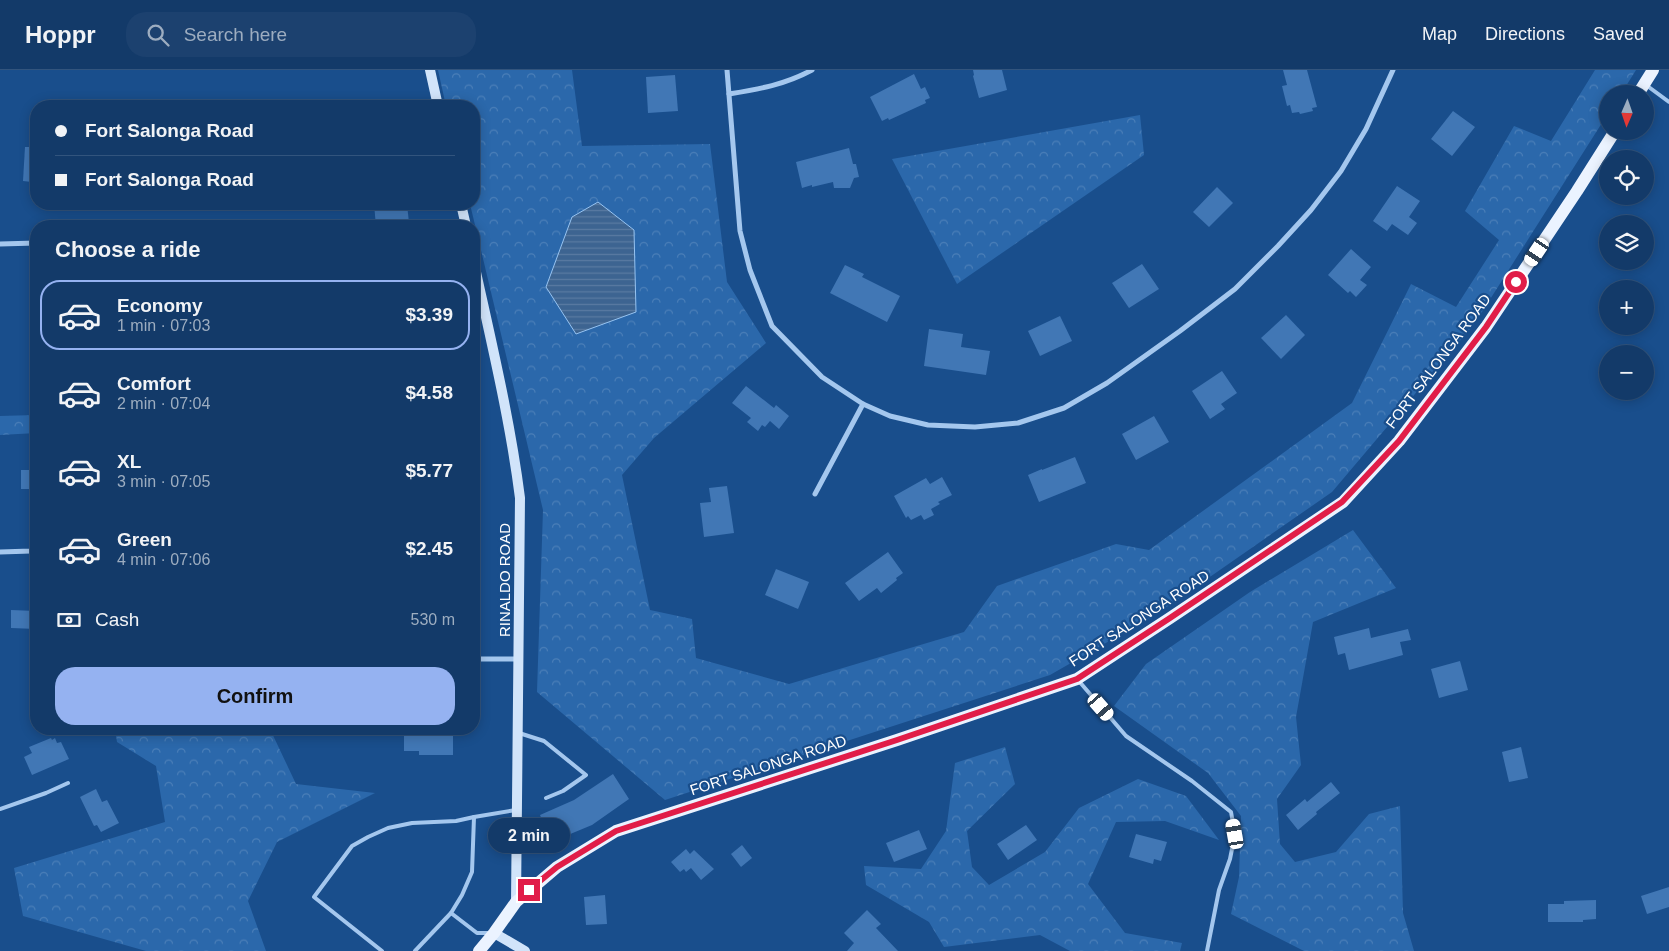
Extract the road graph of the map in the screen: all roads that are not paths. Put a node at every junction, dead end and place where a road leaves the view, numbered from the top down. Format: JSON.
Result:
{"nodes":[{"id":1,"x":430,"y":70,"type":"edge"},
{"id":2,"x":727,"y":70,"type":"edge"},
{"id":3,"x":812,"y":70,"type":"edge"},
{"id":4,"x":1393,"y":70,"type":"edge"},
{"id":5,"x":1653,"y":70,"type":"edge"},
{"id":6,"x":1644,"y":85,"type":"edge"},
{"id":7,"x":729,"y":94,"type":"junction"},
{"id":8,"x":1654,"y":95,"type":"edge"},
{"id":9,"x":437,"y":100,"type":"edge"},
{"id":10,"x":1669,"y":102,"type":"edge"},
{"id":11,"x":1609,"y":140,"type":"edge"},
{"id":12,"x":30,"y":243,"type":"edge"},
{"id":13,"x":0,"y":244,"type":"edge"},
{"id":14,"x":480,"y":302,"type":"edge"},
{"id":15,"x":863,"y":404,"type":"junction"},
{"id":16,"x":815,"y":494,"type":"dead end"},
{"id":17,"x":30,"y":551,"type":"edge"},
{"id":18,"x":0,"y":552,"type":"edge"},
{"id":19,"x":480,"y":659,"type":"edge"},
{"id":20,"x":518,"y":659,"type":"junction"},
{"id":21,"x":1077,"y":679,"type":"junction"},
{"id":22,"x":517,"y":733,"type":"junction"},
{"id":23,"x":68,"y":783,"type":"dead end"},
{"id":24,"x":546,"y":798,"type":"dead end"},
{"id":25,"x":0,"y":809,"type":"edge"},
{"id":26,"x":516,"y":810,"type":"junction"},
{"id":27,"x":474,"y":817,"type":"junction"},
{"id":28,"x":516,"y":902,"type":"junction"},
{"id":29,"x":450,"y":913,"type":"junction"},
{"id":30,"x":494,"y":933,"type":"junction"},
{"id":31,"x":380,"y":950,"type":"edge"},
{"id":32,"x":416,"y":951,"type":"edge"},
{"id":33,"x":479,"y":951,"type":"edge"},
{"id":34,"x":525,"y":951,"type":"edge"},
{"id":35,"x":1207,"y":951,"type":"edge"}],
"edges":[{"from":1,"to":9,"type":"street"},
{"from":2,"to":7,"type":"street"},
{"from":3,"to":7,"type":"street"},
{"from":4,"to":15,"type":"street"},
{"from":5,"to":6,"type":"main road"},
{"from":7,"to":15,"type":"street"},
{"from":8,"to":10,"type":"lane"},
{"from":11,"to":21,"type":"main road","name":"FORT SALONGA ROAD"},
{"from":12,"to":13,"type":"street"},
{"from":14,"to":20,"type":"street","name":"RINALDO ROAD"},
{"from":15,"to":16,"type":"street"},
{"from":17,"to":18,"type":"street"},
{"from":19,"to":20,"type":"street"},
{"from":20,"to":22,"type":"street","name":"RINALDO ROAD"},
{"from":21,"to":28,"type":"main road","name":"FORT SALONGA ROAD"},
{"from":21,"to":35,"type":"lane"},
{"from":22,"to":24,"type":"lane"},
{"from":22,"to":26,"type":"street","name":"RINALDO ROAD"},
{"from":23,"to":25,"type":"lane"},
{"from":26,"to":27,"type":"lane"},
{"from":26,"to":28,"type":"street","name":"RINALDO ROAD"},
{"from":27,"to":29,"type":"lane"},
{"from":27,"to":31,"type":"lane"},
{"from":28,"to":30,"type":"main road","name":"FORT SALONGA ROAD"},
{"from":29,"to":30,"type":"lane"},
{"from":29,"to":32,"type":"lane"},
{"from":30,"to":33,"type":"main road","name":"FORT SALONGA ROAD"},
{"from":30,"to":34,"type":"street"}]}
